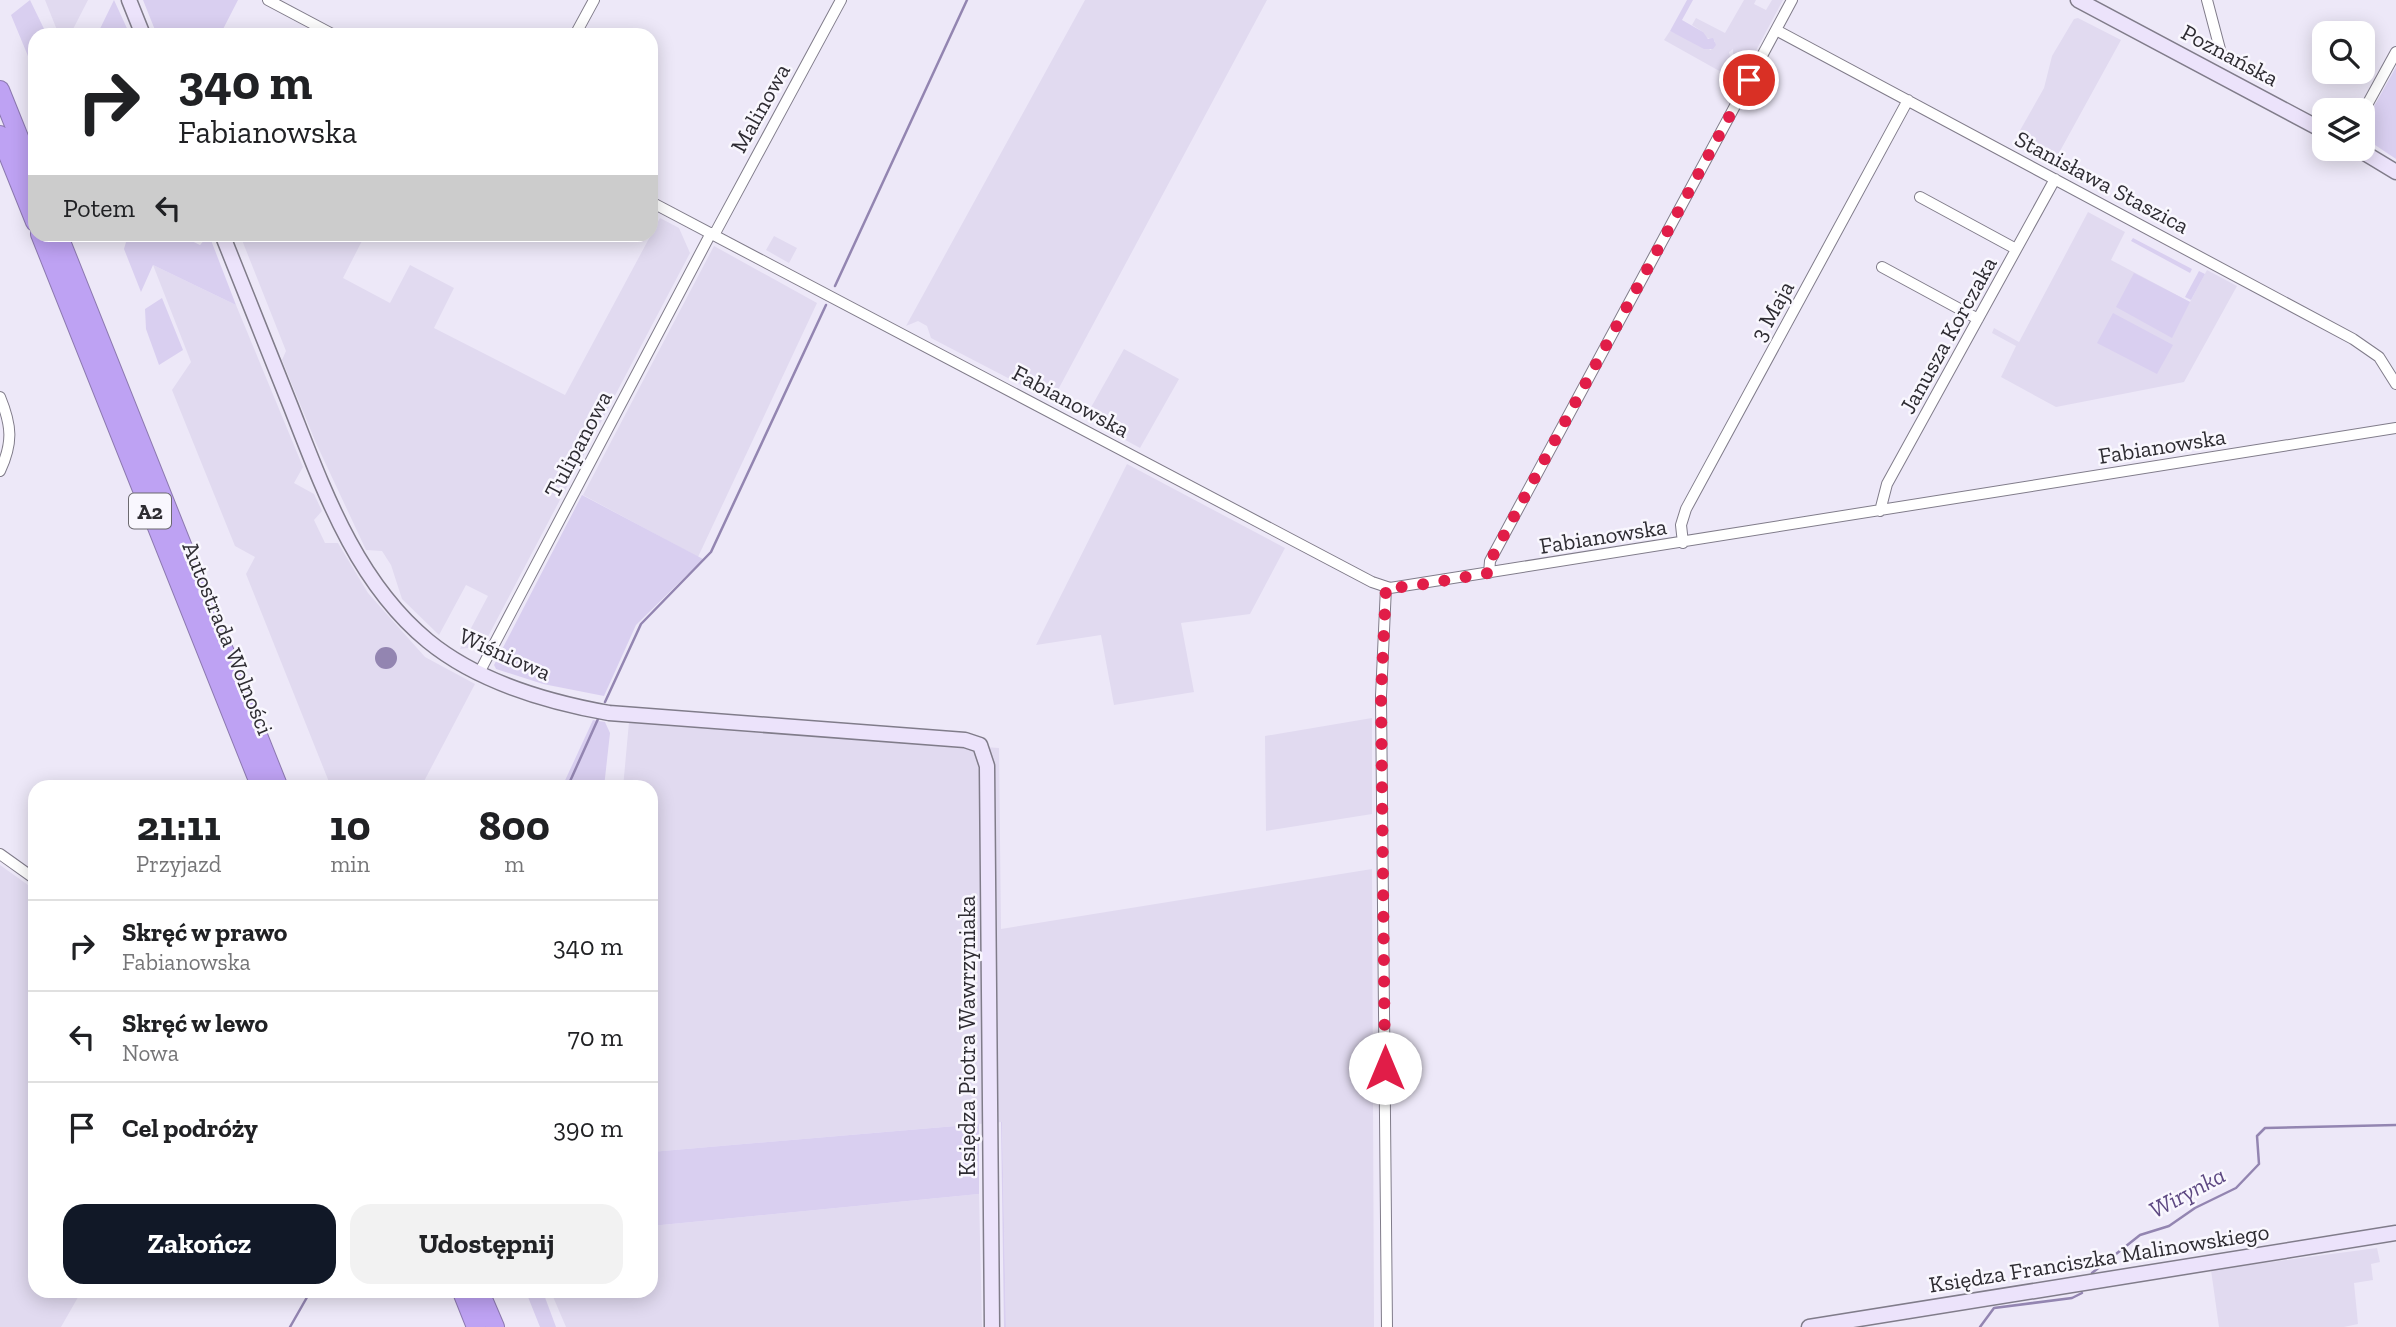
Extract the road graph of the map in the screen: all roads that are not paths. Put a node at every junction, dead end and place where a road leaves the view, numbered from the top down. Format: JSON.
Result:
{"nodes":[{"id":1,"x":129,"y":0,"type":"edge"},
{"id":2,"x":268,"y":0,"type":"edge"},
{"id":3,"x":594,"y":0,"type":"edge"},
{"id":4,"x":841,"y":0,"type":"edge"},
{"id":5,"x":1792,"y":0,"type":"edge"},
{"id":6,"x":2078,"y":0,"type":"edge"},
{"id":7,"x":2207,"y":0,"type":"edge"},
{"id":8,"x":140,"y":28,"type":"edge"},
{"id":9,"x":321,"y":28,"type":"edge"},
{"id":10,"x":579,"y":28,"type":"edge"},
{"id":11,"x":1776,"y":30,"type":"junction"},
{"id":12,"x":2396,"y":52,"type":"edge"},
{"id":13,"x":2221,"y":53,"type":"dead end"},
{"id":14,"x":0,"y":90,"type":"edge"},
{"id":15,"x":2371,"y":98,"type":"edge"},
{"id":16,"x":1908,"y":100,"type":"junction"},
{"id":17,"x":2312,"y":125,"type":"edge"},
{"id":18,"x":0,"y":135,"type":"edge"},
{"id":19,"x":2375,"y":159,"type":"edge"},
{"id":20,"x":28,"y":160,"type":"edge"},
{"id":21,"x":2396,"y":172,"type":"edge"},
{"id":22,"x":2055,"y":179,"type":"junction"},
{"id":23,"x":1920,"y":197,"type":"dead end"},
{"id":24,"x":28,"y":205,"type":"edge"},
{"id":25,"x":658,"y":206,"type":"edge"},
{"id":26,"x":712,"y":234,"type":"junction"},
{"id":27,"x":43,"y":242,"type":"edge"},
{"id":28,"x":61,"y":242,"type":"edge"},
{"id":29,"x":225,"y":242,"type":"edge"},
{"id":30,"x":2017,"y":249,"type":"junction"},
{"id":31,"x":1882,"y":267,"type":"dead end"},
{"id":32,"x":1978,"y":318,"type":"junction"},
{"id":33,"x":2396,"y":384,"type":"edge"},
{"id":34,"x":0,"y":397,"type":"edge"},
{"id":35,"x":2396,"y":428,"type":"edge"},
{"id":36,"x":0,"y":471,"type":"edge"},
{"id":37,"x":1880,"y":511,"type":"junction"},
{"id":38,"x":1682,"y":542,"type":"junction"},
{"id":39,"x":1489,"y":573,"type":"junction"},
{"id":40,"x":1386,"y":587,"type":"junction"},
{"id":41,"x":479,"y":673,"type":"junction"},
{"id":42,"x":980,"y":745,"type":"joint"},
{"id":43,"x":258,"y":780,"type":"edge"},
{"id":44,"x":276,"y":780,"type":"edge"},
{"id":45,"x":0,"y":854,"type":"edge"},
{"id":46,"x":28,"y":874,"type":"edge"},
{"id":47,"x":2396,"y":1233,"type":"edge"},
{"id":48,"x":464,"y":1298,"type":"edge"},
{"id":49,"x":483,"y":1298,"type":"edge"},
{"id":50,"x":476,"y":1327,"type":"edge"},
{"id":51,"x":495,"y":1327,"type":"edge"},
{"id":52,"x":992,"y":1327,"type":"edge"},
{"id":53,"x":1387,"y":1327,"type":"edge"},
{"id":54,"x":1809,"y":1327,"type":"edge"}],
"edges":[{"from":1,"to":8,"type":"street"},
{"from":2,"to":9,"type":"street"},
{"from":3,"to":10,"type":"street"},
{"from":4,"to":26,"type":"street","name":"Malinowa"},
{"from":5,"to":11,"type":"street"},
{"from":6,"to":17,"type":"street","name":"Poznańska"},
{"from":7,"to":13,"type":"street"},
{"from":11,"to":16,"type":"street","name":"Stanisława Staszica"},
{"from":11,"to":39,"type":"street"},
{"from":12,"to":15,"type":"street"},
{"from":14,"to":20,"type":"highway"},
{"from":16,"to":22,"type":"street","name":"Stanisława Staszica"},
{"from":16,"to":38,"type":"street","name":"3 Maja"},
{"from":18,"to":24,"type":"highway"},
{"from":19,"to":21,"type":"street"},
{"from":22,"to":30,"type":"street","name":"Janusza Korczaka"},
{"from":22,"to":33,"type":"street","name":"Stanisława Staszica"},
{"from":23,"to":30,"type":"street"},
{"from":25,"to":26,"type":"street","name":"Fabianowska"},
{"from":26,"to":40,"type":"street","name":"Fabianowska"},
{"from":26,"to":41,"type":"street","name":"Tulipanowa"},
{"from":27,"to":43,"type":"highway","name":"Autostrada Wolności","number":"A2"},
{"from":28,"to":44,"type":"highway","name":"Autostrada Wolności","number":"A2"},
{"from":29,"to":41,"type":"street","name":"Wiśniowa"},
{"from":30,"to":32,"type":"street","name":"Janusza Korczaka"},
{"from":31,"to":32,"type":"street"},
{"from":32,"to":37,"type":"street","name":"Janusza Korczaka"},
{"from":34,"to":36,"type":"street"},
{"from":35,"to":37,"type":"street","name":"Fabianowska"},
{"from":37,"to":38,"type":"street","name":"Fabianowska"},
{"from":38,"to":39,"type":"street","name":"Fabianowska"},
{"from":39,"to":40,"type":"street","name":"Fabianowska"},
{"from":40,"to":53,"type":"street"},
{"from":41,"to":42,"type":"street","name":"Wiśniowa"},
{"from":42,"to":52,"type":"street","name":"Księdza Piotra Wawrzyniaka"},
{"from":45,"to":46,"type":"street"},
{"from":47,"to":54,"type":"street","name":"Księdza Franciszka Malinowskiego"},
{"from":48,"to":50,"type":"highway"},
{"from":49,"to":51,"type":"highway"}]}
